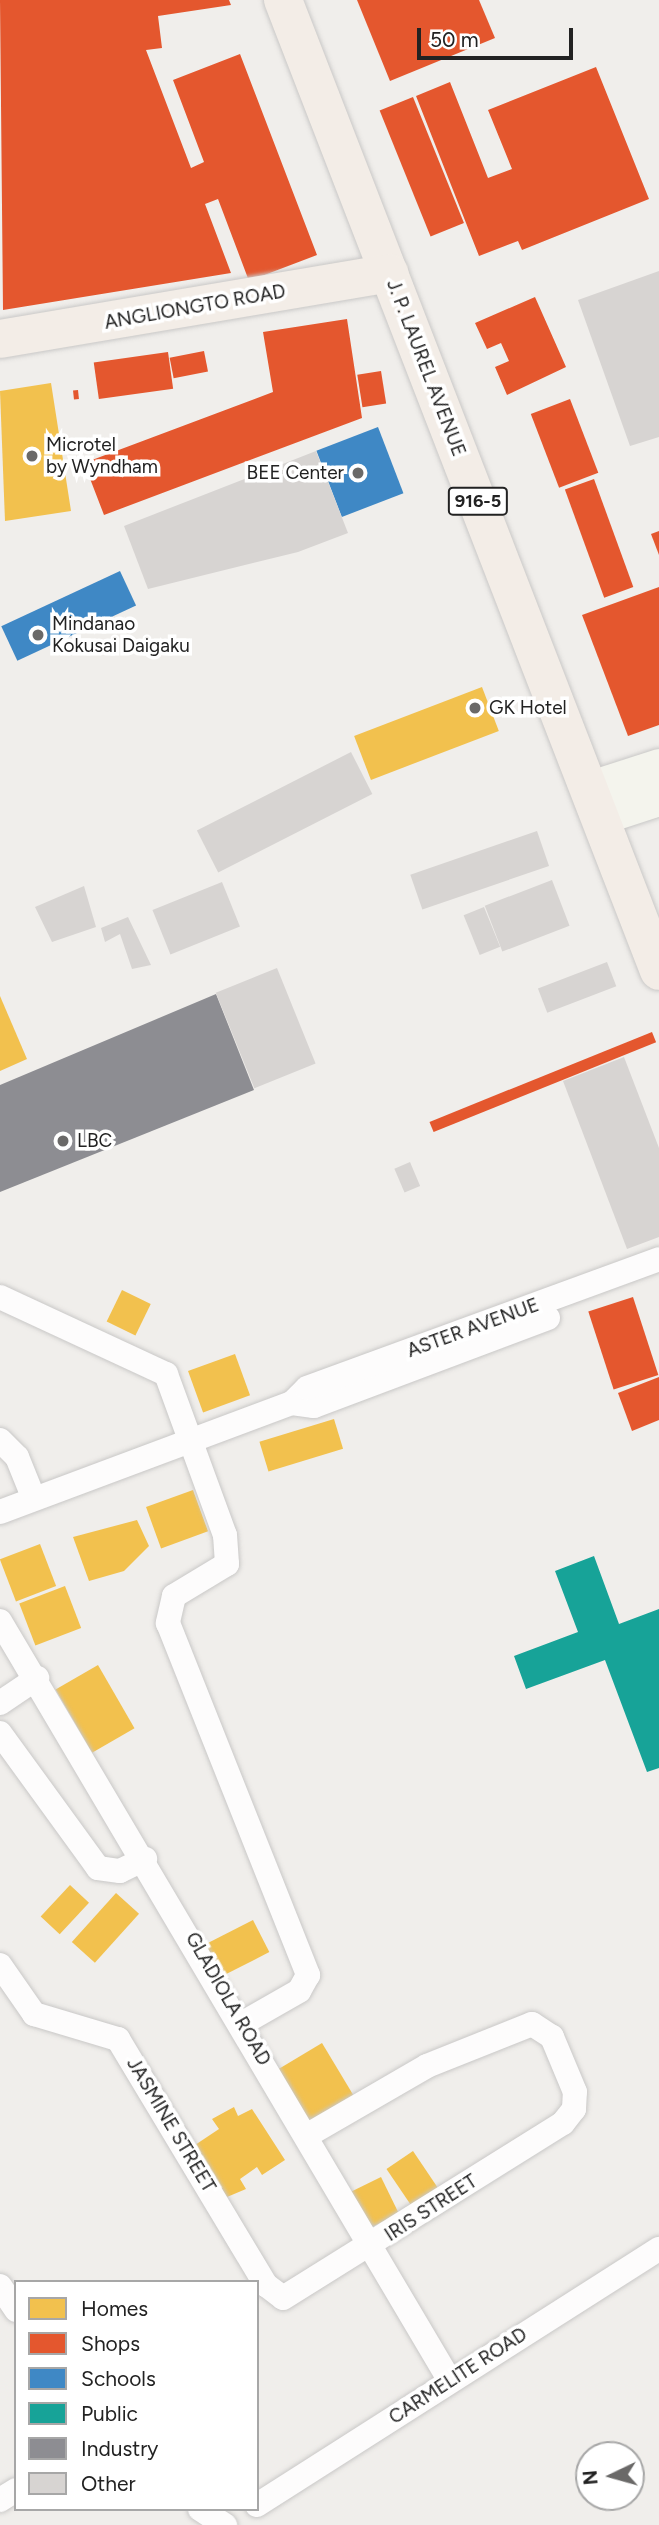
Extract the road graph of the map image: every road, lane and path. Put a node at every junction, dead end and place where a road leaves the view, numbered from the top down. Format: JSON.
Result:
{"nodes":[{"id":1,"x":283,"y":0,"type":"edge"},
{"id":2,"x":389,"y":273,"type":"junction"},
{"id":3,"x":0,"y":339,"type":"edge"},
{"id":4,"x":659,"y":766,"type":"edge"},
{"id":5,"x":659,"y":798,"type":"edge"},
{"id":6,"x":594,"y":803,"type":"junction"},
{"id":7,"x":659,"y":971,"type":"edge"},
{"id":8,"x":659,"y":1259,"type":"edge"},
{"id":9,"x":659,"y":1276,"type":"edge"},
{"id":10,"x":0,"y":1297,"type":"edge"},
{"id":11,"x":572,"y":1300,"type":"junction"},
{"id":12,"x":191,"y":1439,"type":"junction"},
{"id":13,"x":0,"y":1440,"type":"edge"},
{"id":14,"x":34,"y":1499,"type":"junction"},
{"id":15,"x":0,"y":1512,"type":"edge"},
{"id":16,"x":0,"y":1622,"type":"edge"},
{"id":17,"x":37,"y":1678,"type":"junction"},
{"id":18,"x":0,"y":1703,"type":"edge"},
{"id":19,"x":0,"y":1733,"type":"edge"},
{"id":20,"x":145,"y":1858,"type":"junction"},
{"id":21,"x":0,"y":1965,"type":"edge"},
{"id":22,"x":243,"y":2023,"type":"junction"},
{"id":23,"x":307,"y":2135,"type":"junction"},
{"id":24,"x":372,"y":2246,"type":"junction"},
{"id":25,"x":659,"y":2249,"type":"edge"},
{"id":26,"x":0,"y":2286,"type":"edge"},
{"id":27,"x":283,"y":2298,"type":"joint"},
{"id":28,"x":14,"y":2307,"type":"edge"},
{"id":29,"x":450,"y":2381,"type":"junction"},
{"id":30,"x":259,"y":2504,"type":"edge"},
{"id":31,"x":203,"y":2511,"type":"edge"},
{"id":32,"x":248,"y":2511,"type":"edge"},
{"id":33,"x":226,"y":2525,"type":"edge"}],
"edges":[{"from":1,"to":2,"type":"main road","name":"J. P. LAUREL AVENUE","number":"916-5"},
{"from":2,"to":3,"type":"main road","name":"ANGLIONGTO ROAD"},
{"from":2,"to":6,"type":"main road","name":"J. P. LAUREL AVENUE","number":"916-5"},
{"from":4,"to":6,"type":"street"},
{"from":5,"to":6,"type":"street"},
{"from":6,"to":7,"type":"main road","name":"J. P. LAUREL AVENUE","number":"916-5"},
{"from":8,"to":11,"type":"street","name":"ASTER AVENUE"},
{"from":9,"to":11,"type":"street","name":"ASTER AVENUE"},
{"from":10,"to":12,"type":"street"},
{"from":11,"to":12,"type":"street","name":"ASTER AVENUE"},
{"from":12,"to":14,"type":"street","name":"ASTER AVENUE"},
{"from":12,"to":22,"type":"street"},
{"from":13,"to":14,"type":"street"},
{"from":14,"to":15,"type":"street","name":"ASTER AVENUE"},
{"from":16,"to":17,"type":"street","name":"GLADIOLA ROAD"},
{"from":17,"to":18,"type":"street"},
{"from":17,"to":20,"type":"street","name":"GLADIOLA ROAD"},
{"from":19,"to":20,"type":"street"},
{"from":20,"to":22,"type":"street","name":"GLADIOLA ROAD"},
{"from":21,"to":27,"type":"street","name":"JASMINE STREET"},
{"from":22,"to":23,"type":"street","name":"GLADIOLA ROAD"},
{"from":23,"to":24,"type":"street","name":"GLADIOLA ROAD"},
{"from":23,"to":24,"type":"street","name":"IRIS STREET"},
{"from":24,"to":27,"type":"street","name":"IRIS STREET"},
{"from":24,"to":29,"type":"street","name":"GLADIOLA ROAD"},
{"from":25,"to":29,"type":"street","name":"CARMELITE ROAD"},
{"from":26,"to":28,"type":"street"},
{"from":29,"to":30,"type":"street","name":"CARMELITE ROAD"},
{"from":31,"to":33,"type":"street"},
{"from":32,"to":33,"type":"street"}]}
